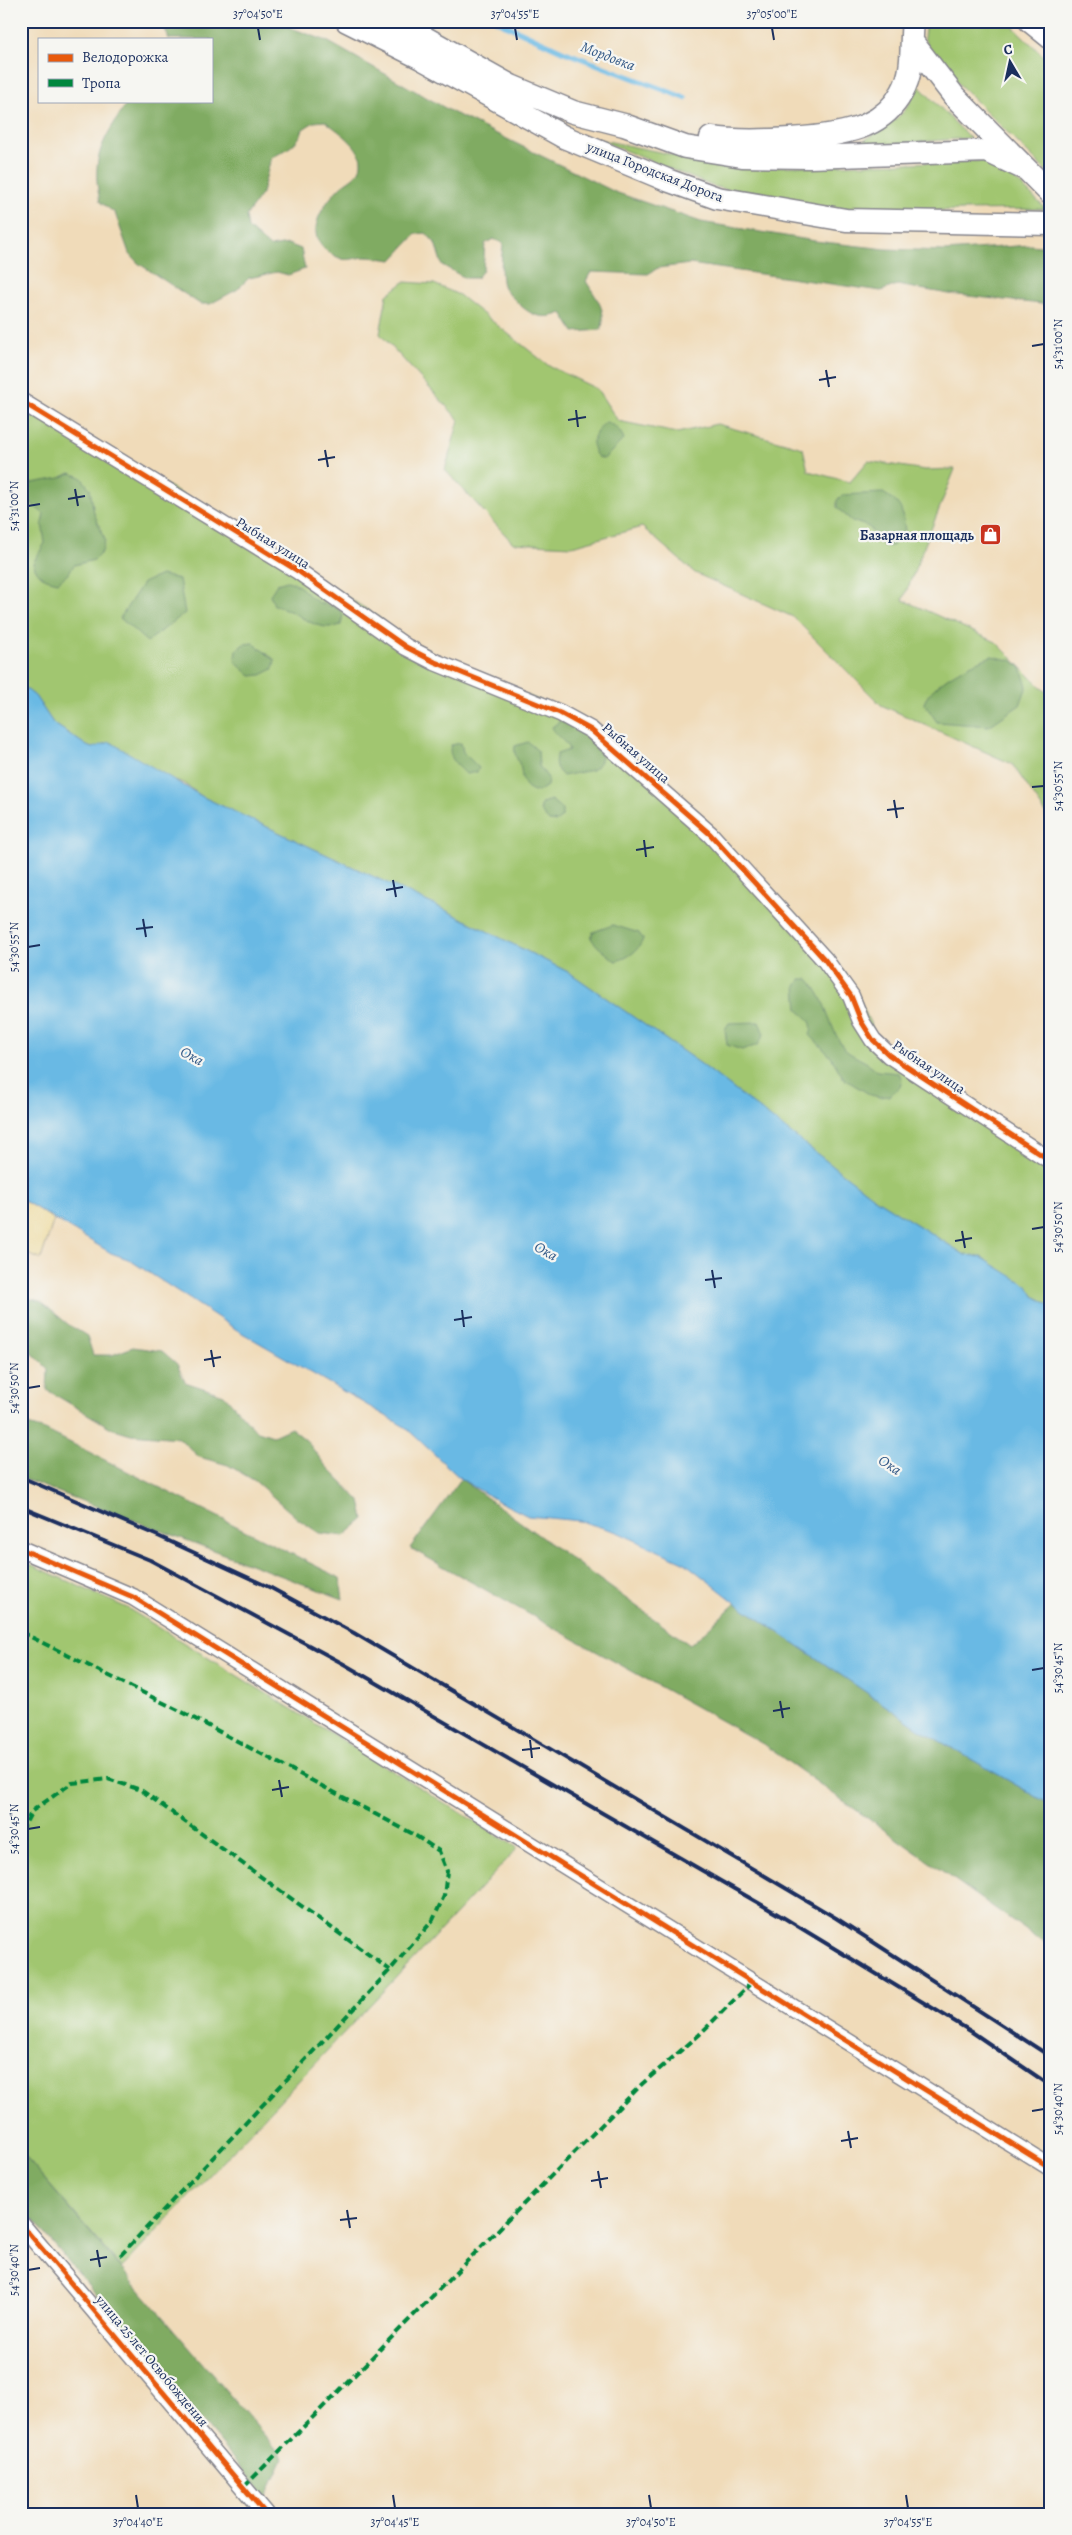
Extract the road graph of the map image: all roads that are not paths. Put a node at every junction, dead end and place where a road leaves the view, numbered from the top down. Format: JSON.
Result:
{"nodes":[{"id":1,"x":347,"y":21,"type":"edge"},
{"id":2,"x":395,"y":21,"type":"edge"},
{"id":3,"x":913,"y":21,"type":"edge"},
{"id":4,"x":1030,"y":21,"type":"edge"},
{"id":5,"x":1051,"y":38,"type":"edge"},
{"id":6,"x":913,"y":43,"type":"junction"},
{"id":7,"x":624,"y":125,"type":"junction"},
{"id":8,"x":1023,"y":168,"type":"junction"},
{"id":9,"x":1051,"y":194,"type":"edge"},
{"id":10,"x":1051,"y":224,"type":"edge"},
{"id":11,"x":21,"y":401,"type":"edge"},
{"id":12,"x":1051,"y":1162,"type":"edge"},
{"id":13,"x":21,"y":1550,"type":"edge"},
{"id":14,"x":1051,"y":2168,"type":"edge"},
{"id":15,"x":21,"y":2224,"type":"edge"},
{"id":16,"x":266,"y":2514,"type":"edge"}],
"edges":[{"from":1,"to":10,"type":"main road","name":"улица Городская Дорога"},
{"from":2,"to":7,"type":"main road"},
{"from":3,"to":6,"type":"main road"},
{"from":4,"to":5,"type":"main road"},
{"from":6,"to":7,"type":"main road"},
{"from":6,"to":8,"type":"main road"},
{"from":7,"to":8,"type":"main road"},
{"from":8,"to":9,"type":"main road"},
{"from":11,"to":12,"type":"street","name":"Рыбная улица"},
{"from":13,"to":14,"type":"street"},
{"from":15,"to":16,"type":"street","name":"улица 25 лет Освобождения"}]}
